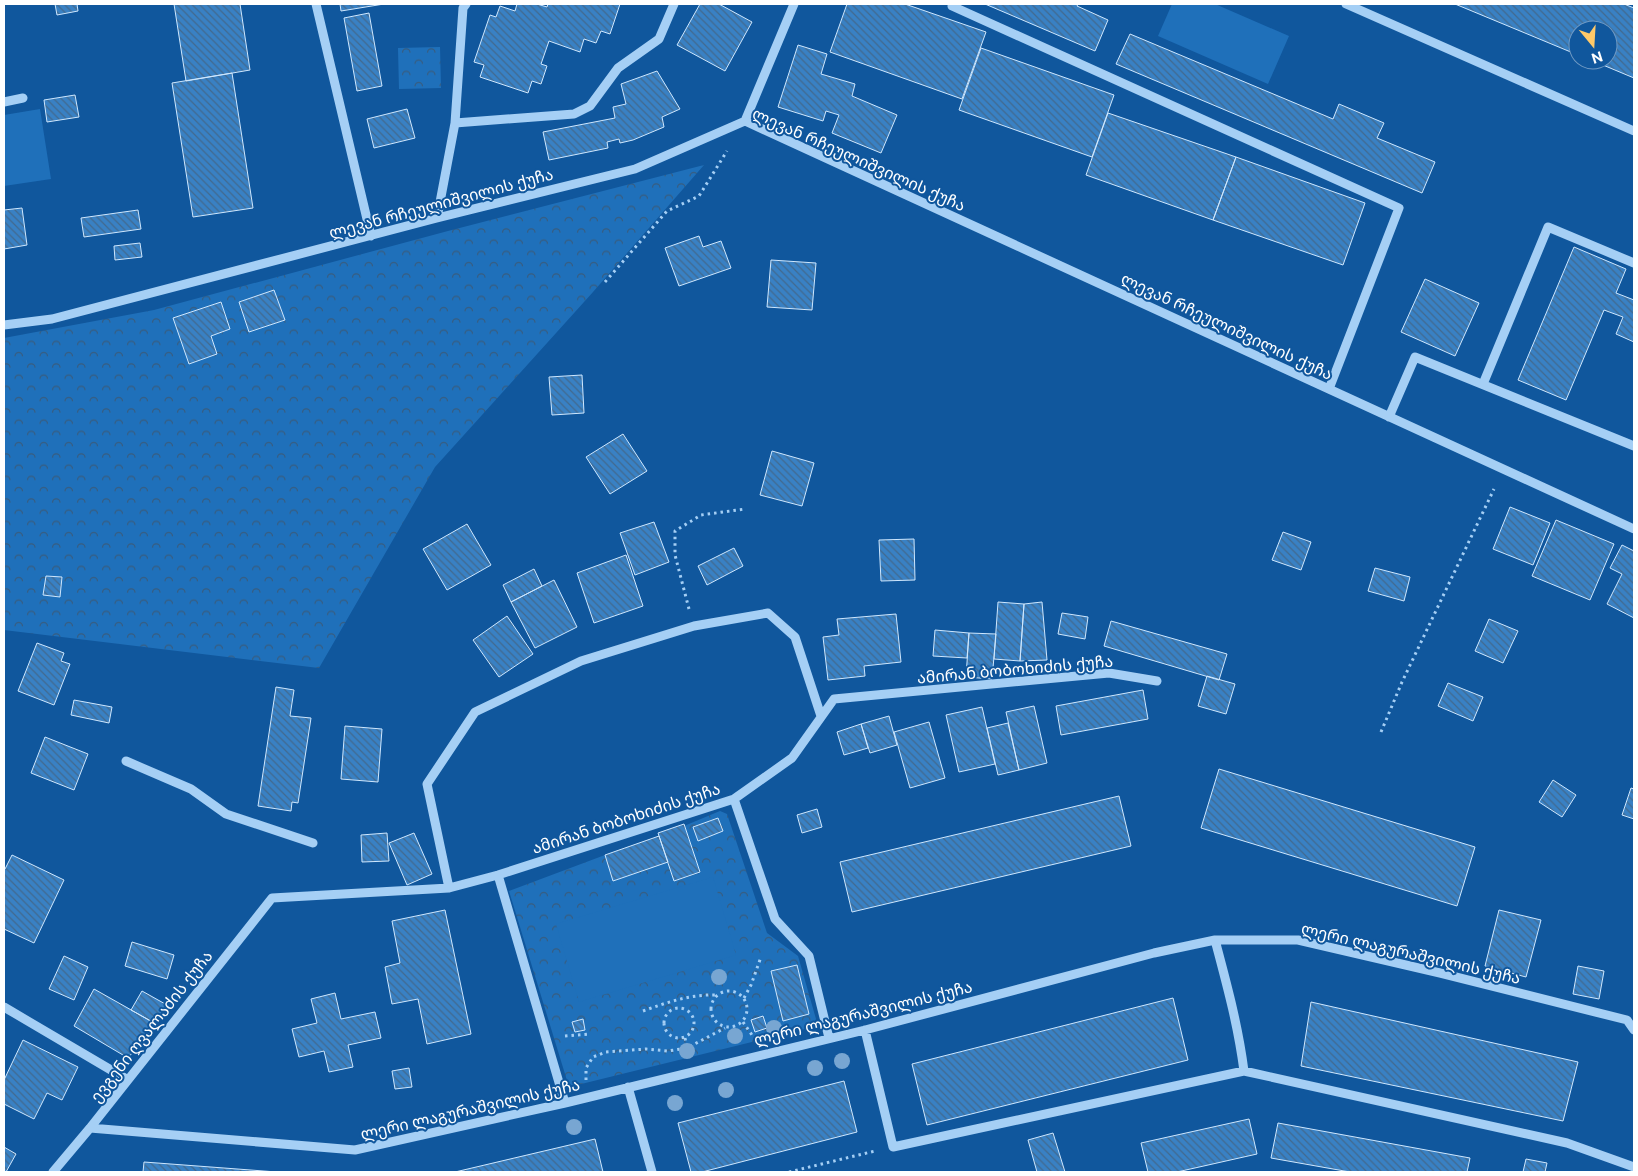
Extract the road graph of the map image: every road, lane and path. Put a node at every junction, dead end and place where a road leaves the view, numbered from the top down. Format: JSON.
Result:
{"nodes":[{"id":1,"x":316,"y":4,"type":"edge"},
{"id":2,"x":466,"y":4,"type":"edge"},
{"id":3,"x":674,"y":4,"type":"edge"},
{"id":4,"x":794,"y":4,"type":"edge"},
{"id":5,"x":953,"y":4,"type":"edge"},
{"id":6,"x":1346,"y":4,"type":"edge"},
{"id":7,"x":23,"y":98,"type":"dead end"},
{"id":8,"x":4,"y":102,"type":"edge"},
{"id":9,"x":745,"y":121,"type":"junction"},
{"id":10,"x":455,"y":123,"type":"junction"},
{"id":11,"x":1634,"y":131,"type":"edge"},
{"id":12,"x":437,"y":218,"type":"junction"},
{"id":13,"x":371,"y":236,"type":"junction"},
{"id":14,"x":1634,"y":262,"type":"edge"},
{"id":15,"x":605,"y":282,"type":"dead end"},
{"id":16,"x":4,"y":325,"type":"edge"},
{"id":17,"x":1482,"y":384,"type":"junction"},
{"id":18,"x":1329,"y":389,"type":"junction"},
{"id":19,"x":1390,"y":417,"type":"junction"},
{"id":20,"x":1634,"y":446,"type":"edge"},
{"id":21,"x":1494,"y":488,"type":"dead end"},
{"id":22,"x":745,"y":509,"type":"dead end"},
{"id":23,"x":1634,"y":529,"type":"edge"},
{"id":24,"x":694,"y":626,"type":"junction"},
{"id":25,"x":1157,"y":680,"type":"dead end"},
{"id":26,"x":822,"y":716,"type":"junction"},
{"id":27,"x":1381,"y":732,"type":"dead end"},
{"id":28,"x":126,"y":761,"type":"dead end"},
{"id":29,"x":734,"y":799,"type":"junction"},
{"id":30,"x":313,"y":843,"type":"dead end"},
{"id":31,"x":498,"y":875,"type":"junction"},
{"id":32,"x":449,"y":888,"type":"junction"},
{"id":33,"x":272,"y":898,"type":"joint"},
{"id":34,"x":1215,"y":940,"type":"junction"},
{"id":35,"x":761,"y":957,"type":"dead end"},
{"id":36,"x":718,"y":995,"type":"junction"},
{"id":37,"x":744,"y":998,"type":"junction"},
{"id":38,"x":673,"y":1000,"type":"junction"},
{"id":39,"x":4,"y":1007,"type":"edge"},
{"id":40,"x":675,"y":1009,"type":"junction"},
{"id":41,"x":643,"y":1011,"type":"dead end"},
{"id":42,"x":743,"y":1022,"type":"junction"},
{"id":43,"x":725,"y":1028,"type":"junction"},
{"id":44,"x":865,"y":1030,"type":"junction"},
{"id":45,"x":1634,"y":1030,"type":"edge"},
{"id":46,"x":589,"y":1034,"type":"dead end"},
{"id":47,"x":563,"y":1036,"type":"dead end"},
{"id":48,"x":685,"y":1038,"type":"junction"},
{"id":49,"x":829,"y":1038,"type":"junction"},
{"id":50,"x":757,"y":1042,"type":"dead end"},
{"id":51,"x":687,"y":1048,"type":"junction"},
{"id":52,"x":1244,"y":1071,"type":"junction"},
{"id":53,"x":128,"y":1080,"type":"junction"},
{"id":54,"x":586,"y":1083,"type":"dead end"},
{"id":55,"x":628,"y":1087,"type":"junction"},
{"id":56,"x":566,"y":1103,"type":"junction"},
{"id":57,"x":90,"y":1128,"type":"junction"},
{"id":58,"x":893,"y":1147,"type":"junction"},
{"id":59,"x":1634,"y":1167,"type":"edge"},
{"id":60,"x":53,"y":1172,"type":"edge"},
{"id":61,"x":652,"y":1172,"type":"edge"},
{"id":62,"x":789,"y":1172,"type":"edge"}],
"edges":[{"from":1,"to":13,"type":"street"},
{"from":2,"to":10,"type":"street"},
{"from":3,"to":10,"type":"street"},
{"from":4,"to":9,"type":"street"},
{"from":5,"to":18,"type":"street"},
{"from":6,"to":11,"type":"street"},
{"from":7,"to":8,"type":"street"},
{"from":9,"to":12,"type":"street","name":"ლევან რჩეულიშვილის ქუჩა"},
{"from":9,"to":15,"type":"path"},
{"from":9,"to":18,"type":"street","name":"ლევან რჩეულიშვილის ქუჩა"},
{"from":10,"to":12,"type":"street"},
{"from":12,"to":13,"type":"street","name":"ლევან რჩეულიშვილის ქუჩა"},
{"from":13,"to":16,"type":"street","name":"ლევან რჩეულიშვილის ქუჩა"},
{"from":14,"to":17,"type":"street"},
{"from":17,"to":19,"type":"street"},
{"from":17,"to":20,"type":"street"},
{"from":18,"to":19,"type":"street","name":"ლევან რჩეულიშვილის ქუჩა"},
{"from":19,"to":23,"type":"street","name":"ლევან რჩეულიშვილის ქუჩა"},
{"from":21,"to":27,"type":"path"},
{"from":22,"to":24,"type":"path"},
{"from":24,"to":26,"type":"street"},
{"from":24,"to":32,"type":"street"},
{"from":25,"to":26,"type":"street","name":"ამირან ბობოხიძის ქუჩა"},
{"from":26,"to":29,"type":"street","name":"ამირან ბობოხიძის ქუჩა"},
{"from":28,"to":30,"type":"street"},
{"from":29,"to":31,"type":"street","name":"ამირან ბობოხიძის ქუჩა"},
{"from":29,"to":49,"type":"street"},
{"from":31,"to":32,"type":"street","name":"ამირან ბობოხიძის ქუჩა"},
{"from":31,"to":56,"type":"street"},
{"from":32,"to":33,"type":"street","name":"ამირან ბობოხიძის ქუჩა"},
{"from":33,"to":53,"type":"street","name":"ევგენი ღვალაძის ქუჩა"},
{"from":34,"to":44,"type":"street","name":"ლერი ლაგურაშვილის ქუჩა"},
{"from":34,"to":45,"type":"street","name":"ლერი ლაგურაშვილის ქუჩა"},
{"from":34,"to":52,"type":"street"},
{"from":35,"to":37,"type":"path"},
{"from":36,"to":37,"type":"path"},
{"from":36,"to":38,"type":"path"},
{"from":36,"to":43,"type":"path"},
{"from":37,"to":42,"type":"path"},
{"from":38,"to":40,"type":"path"},
{"from":38,"to":41,"type":"path"},
{"from":39,"to":53,"type":"street"},
{"from":40,"to":48,"type":"path"},
{"from":40,"to":48,"type":"path"},
{"from":42,"to":43,"type":"path"},
{"from":42,"to":50,"type":"path"},
{"from":43,"to":51,"type":"path"},
{"from":44,"to":49,"type":"street","name":"ლერი ლაგურაშვილის ქუჩა"},
{"from":44,"to":58,"type":"street"},
{"from":46,"to":47,"type":"path"},
{"from":48,"to":51,"type":"path"},
{"from":49,"to":55,"type":"street","name":"ლერი ლაგურაშვილის ქუჩა"},
{"from":51,"to":54,"type":"path"},
{"from":52,"to":58,"type":"street"},
{"from":52,"to":59,"type":"street"},
{"from":53,"to":57,"type":"street","name":"ევგენი ღვალაძის ქუჩა"},
{"from":55,"to":56,"type":"street","name":"ლერი ლაგურაშვილის ქუჩა"},
{"from":55,"to":61,"type":"street"},
{"from":56,"to":57,"type":"street","name":"ლერი ლაგურაშვილის ქუჩა"},
{"from":57,"to":60,"type":"street","name":"ევგენი ღვალაძის ქუჩა"},
{"from":58,"to":62,"type":"path"}]}
